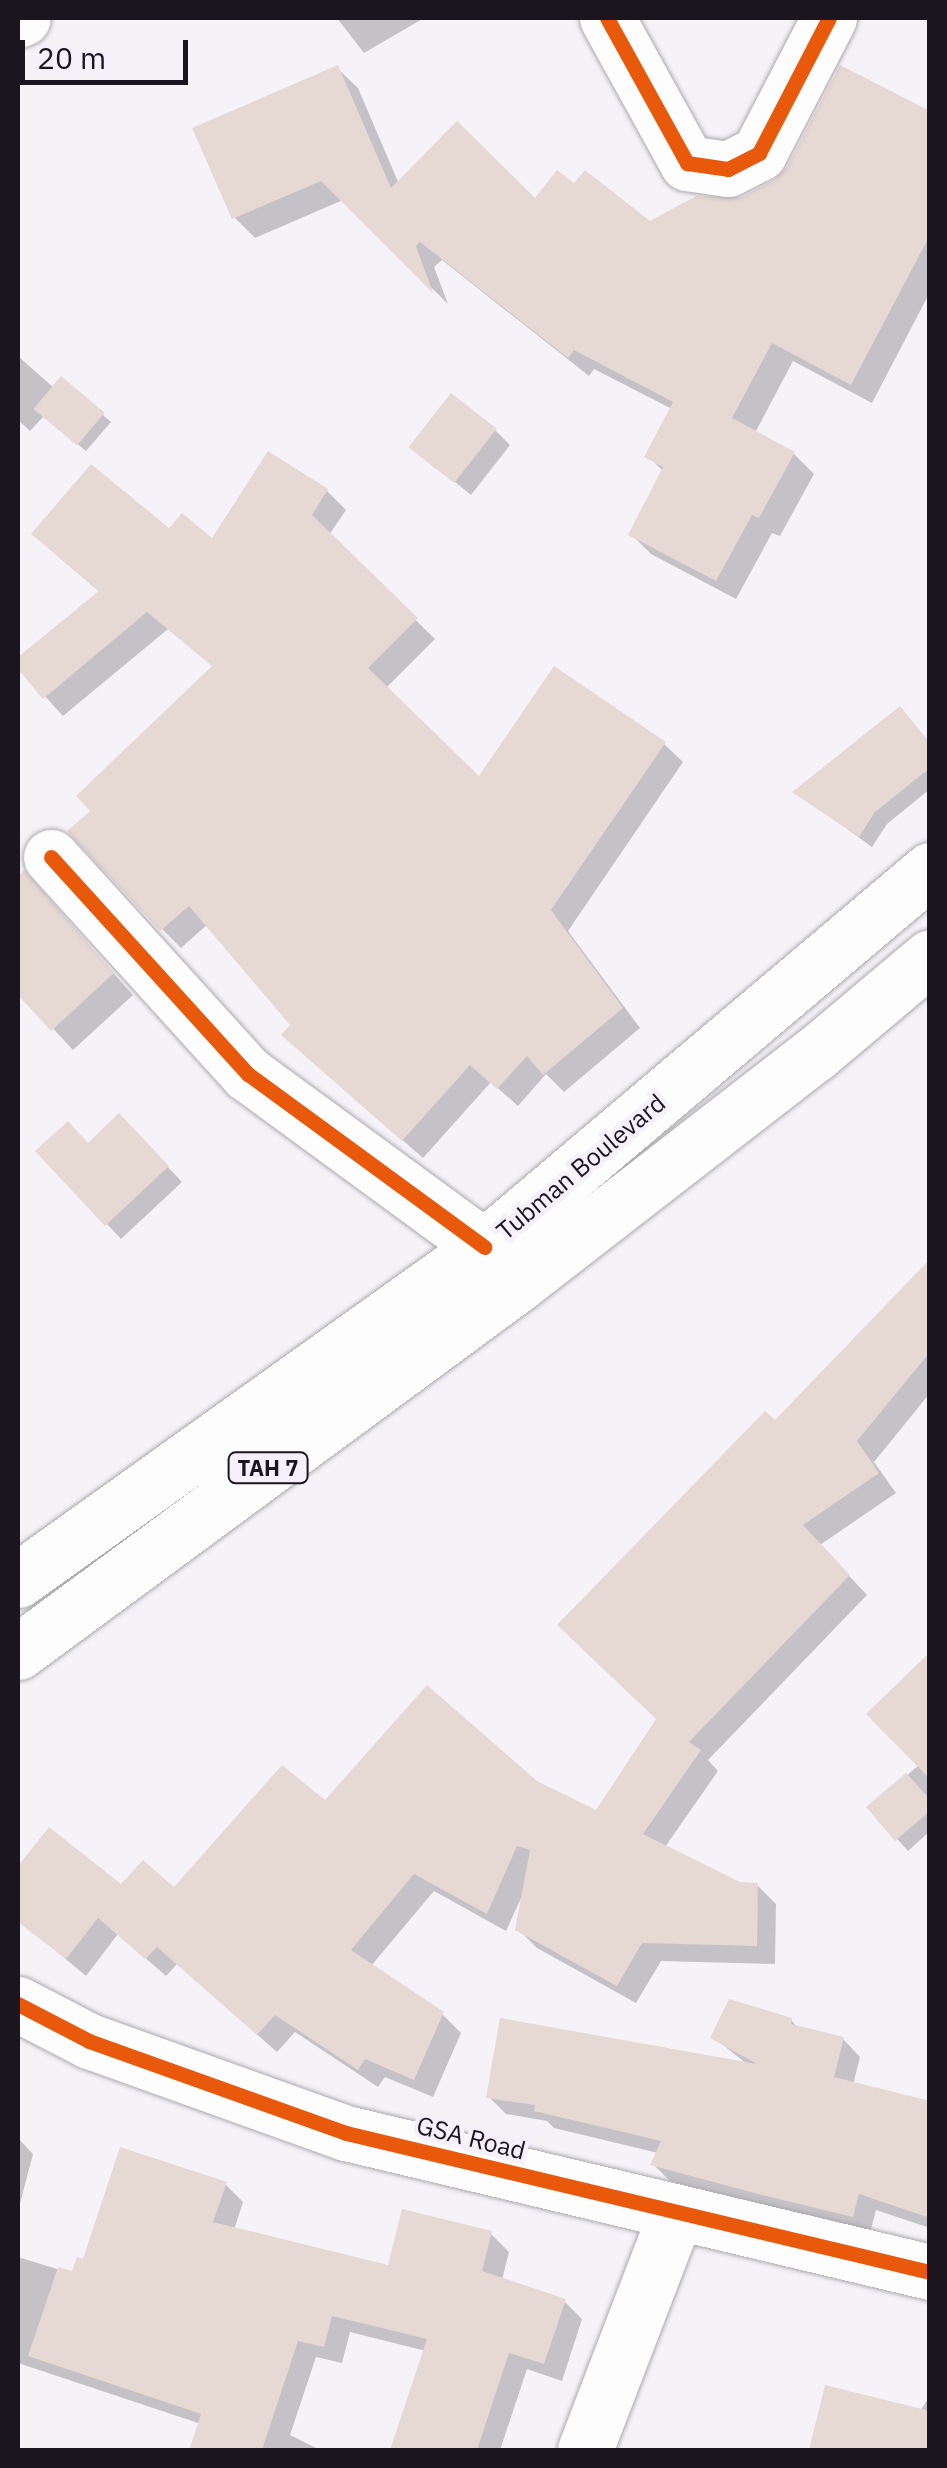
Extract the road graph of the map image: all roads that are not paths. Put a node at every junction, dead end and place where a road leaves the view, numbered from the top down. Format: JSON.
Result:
{"nodes":[{"id":1,"x":606,"y":18,"type":"edge"},
{"id":2,"x":830,"y":18,"type":"edge"},
{"id":3,"x":51,"y":857,"type":"dead end"},
{"id":4,"x":930,"y":870,"type":"edge"},
{"id":5,"x":930,"y":957,"type":"edge"},
{"id":6,"x":484,"y":1247,"type":"junction"},
{"id":7,"x":18,"y":1580,"type":"edge"},
{"id":8,"x":18,"y":1652,"type":"edge"},
{"id":9,"x":18,"y":2004,"type":"edge"},
{"id":10,"x":676,"y":2213,"type":"junction"},
{"id":11,"x":930,"y":2272,"type":"edge"},
{"id":12,"x":586,"y":2450,"type":"edge"}],
"edges":[{"from":1,"to":2,"type":"main road"},
{"from":3,"to":6,"type":"main road"},
{"from":4,"to":6,"type":"main road","name":"Tubman Boulevard","number":"TAH 7"},
{"from":5,"to":8,"type":"main road","name":"Tubman Boulevard","number":"TAH 7"},
{"from":6,"to":7,"type":"main road","name":"Tubman Boulevard","number":"TAH 7"},
{"from":9,"to":10,"type":"main road","name":"GSA Road"},
{"from":10,"to":11,"type":"main road","name":"GSA Road"},
{"from":10,"to":12,"type":"main road"}]}
